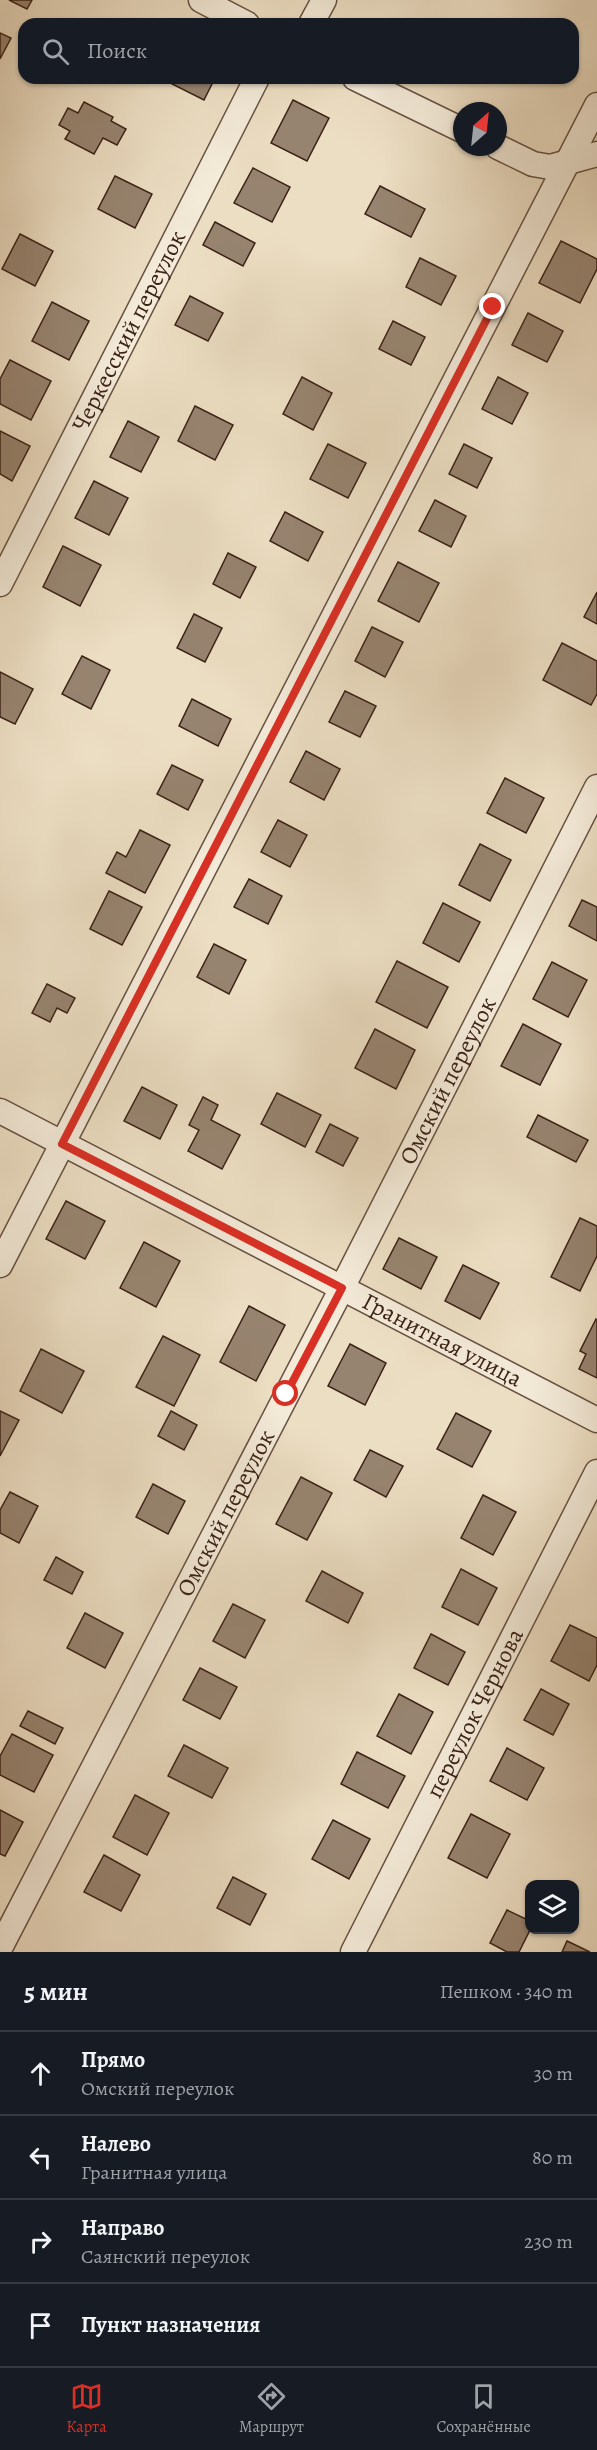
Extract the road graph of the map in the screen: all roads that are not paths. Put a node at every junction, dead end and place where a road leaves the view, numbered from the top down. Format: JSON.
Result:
{"nodes":[{"id":1,"x":201,"y":0,"type":"edge"},
{"id":2,"x":324,"y":0,"type":"edge"},
{"id":3,"x":236,"y":18,"type":"edge"},
{"id":4,"x":314,"y":18,"type":"edge"},
{"id":5,"x":254,"y":84,"type":"edge"},
{"id":6,"x":367,"y":84,"type":"edge"},
{"id":7,"x":597,"y":105,"type":"edge"},
{"id":8,"x":453,"y":126,"type":"edge"},
{"id":9,"x":507,"y":151,"type":"edge"},
{"id":10,"x":597,"y":154,"type":"edge"},
{"id":11,"x":568,"y":161,"type":"junction"},
{"id":12,"x":0,"y":584,"type":"edge"},
{"id":13,"x":597,"y":788,"type":"edge"},
{"id":14,"x":0,"y":1111,"type":"edge"},
{"id":15,"x":62,"y":1144,"type":"junction"},
{"id":16,"x":0,"y":1265,"type":"edge"},
{"id":17,"x":342,"y":1288,"type":"junction"},
{"id":18,"x":597,"y":1420,"type":"edge"},
{"id":19,"x":597,"y":1472,"type":"edge"},
{"id":20,"x":0,"y":1948,"type":"edge"},
{"id":21,"x":353,"y":1952,"type":"edge"}],
"edges":[{"from":1,"to":3,"type":"street"},
{"from":2,"to":4,"type":"street"},
{"from":5,"to":12,"type":"street","name":"Черкесский переулок"},
{"from":6,"to":8,"type":"street"},
{"from":7,"to":11,"type":"street"},
{"from":9,"to":11,"type":"street"},
{"from":10,"to":11,"type":"street"},
{"from":11,"to":15,"type":"street"},
{"from":13,"to":17,"type":"street","name":"Омский переулок"},
{"from":14,"to":15,"type":"street","name":"Гранитная улица"},
{"from":15,"to":16,"type":"street"},
{"from":15,"to":17,"type":"street","name":"Гранитная улица"},
{"from":17,"to":18,"type":"street","name":"Гранитная улица"},
{"from":17,"to":20,"type":"street","name":"Омский переулок"},
{"from":19,"to":21,"type":"street","name":"переулок Чернова"}]}
